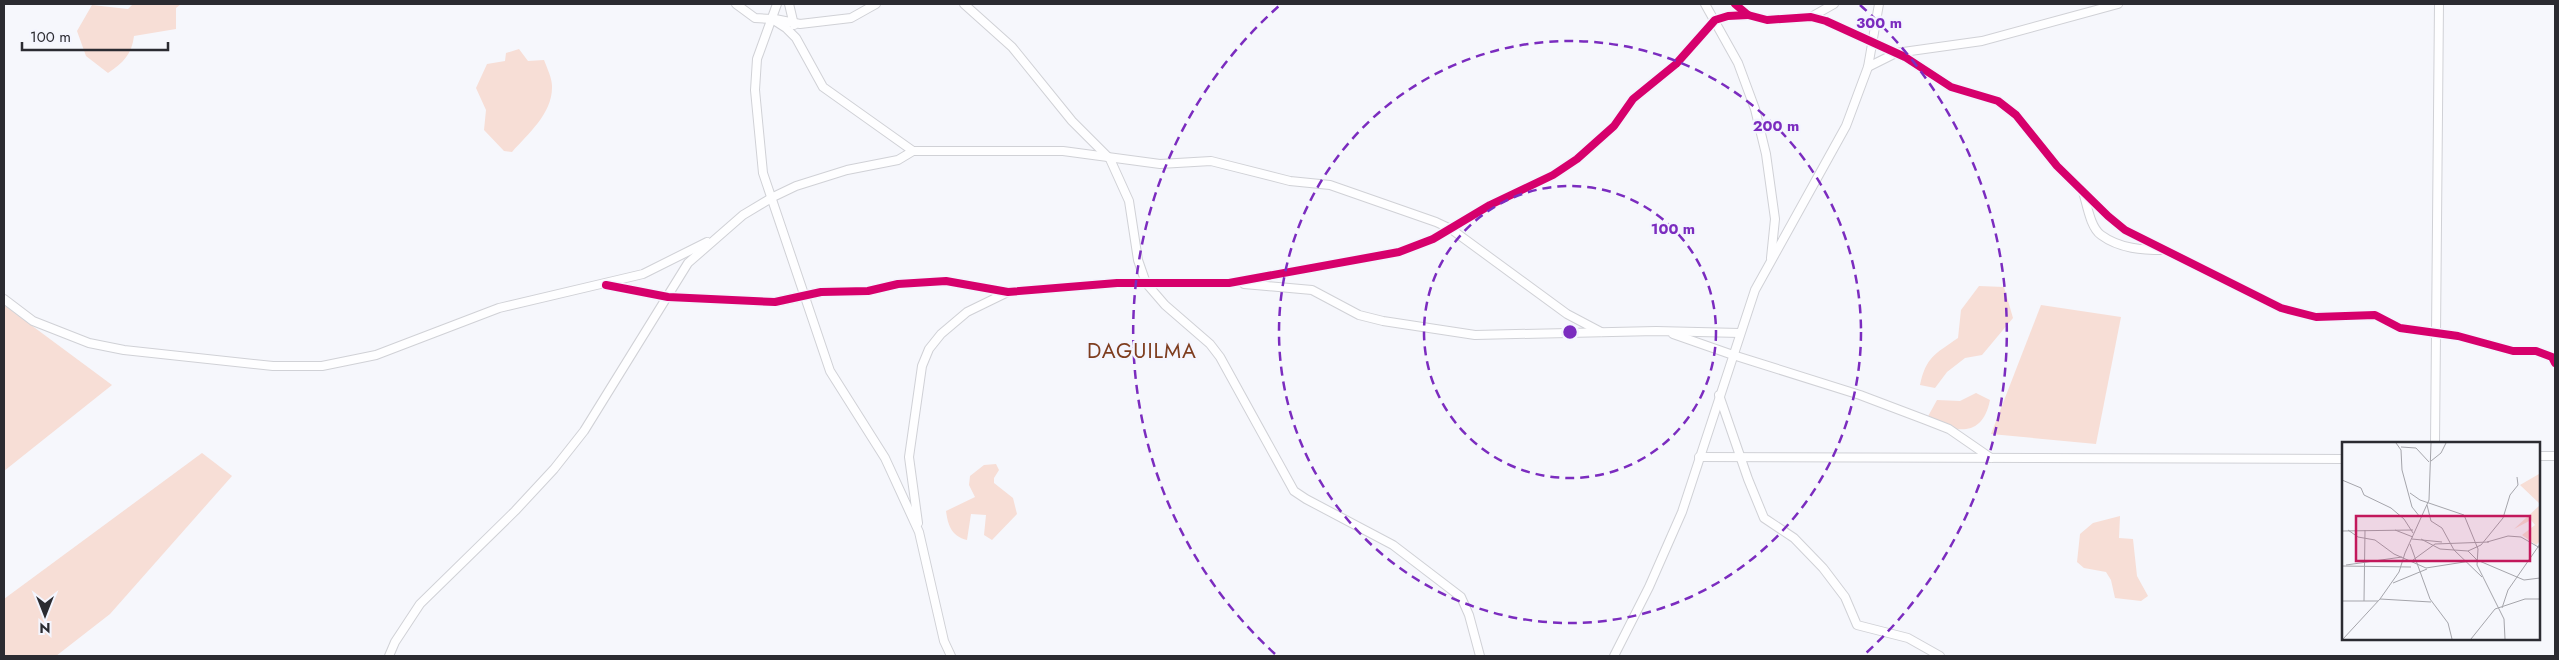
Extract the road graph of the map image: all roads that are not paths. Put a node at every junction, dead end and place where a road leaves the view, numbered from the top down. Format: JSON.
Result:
{"nodes":[{"id":1,"x":736,"y":4,"type":"edge"},
{"id":2,"x":777,"y":4,"type":"edge"},
{"id":3,"x":789,"y":4,"type":"edge"},
{"id":4,"x":876,"y":4,"type":"edge"},
{"id":5,"x":964,"y":4,"type":"edge"},
{"id":6,"x":1705,"y":4,"type":"edge"},
{"id":7,"x":1735,"y":4,"type":"edge"},
{"id":8,"x":1834,"y":4,"type":"edge"},
{"id":9,"x":1878,"y":4,"type":"edge"},
{"id":10,"x":2118,"y":4,"type":"edge"},
{"id":11,"x":2439,"y":4,"type":"edge"},
{"id":12,"x":1748,"y":15,"type":"junction"},
{"id":13,"x":1811,"y":17,"type":"junction"},
{"id":14,"x":772,"y":18,"type":"junction"},
{"id":15,"x":1715,"y":20,"type":"junction"},
{"id":16,"x":793,"y":22,"type":"junction"},
{"id":17,"x":1873,"y":42,"type":"junction"},
{"id":18,"x":800,"y":46,"type":"junction"},
{"id":19,"x":1896,"y":53,"type":"junction"},
{"id":20,"x":1868,"y":67,"type":"junction"},
{"id":21,"x":913,"y":151,"type":"junction"},
{"id":22,"x":1110,"y":159,"type":"junction"},
{"id":23,"x":2083,"y":192,"type":"junction"},
{"id":24,"x":773,"y":197,"type":"junction"},
{"id":25,"x":1451,"y":229,"type":"junction"},
{"id":26,"x":715,"y":237,"type":"junction"},
{"id":27,"x":2166,"y":250,"type":"junction"},
{"id":28,"x":1770,"y":262,"type":"junction"},
{"id":29,"x":1146,"y":283,"type":"junction"},
{"id":30,"x":1229,"y":284,"type":"junction"},
{"id":31,"x":606,"y":285,"type":"junction"},
{"id":32,"x":1008,"y":292,"type":"junction"},
{"id":33,"x":804,"y":295,"type":"junction"},
{"id":34,"x":668,"y":297,"type":"junction"},
{"id":35,"x":4,"y":299,"type":"edge"},
{"id":36,"x":1666,"y":331,"type":"junction"},
{"id":37,"x":1601,"y":332,"type":"junction"},
{"id":38,"x":1740,"y":333,"type":"junction"},
{"id":39,"x":2436,"y":334,"type":"junction"},
{"id":40,"x":1733,"y":355,"type":"junction"},
{"id":41,"x":2555,"y":363,"type":"edge"},
{"id":42,"x":1719,"y":396,"type":"junction"},
{"id":43,"x":2435,"y":442,"type":"edge"},
{"id":44,"x":2539,"y":456,"type":"edge"},
{"id":45,"x":2555,"y":456,"type":"edge"},
{"id":46,"x":1699,"y":457,"type":"junction"},
{"id":47,"x":1740,"y":457,"type":"junction"},
{"id":48,"x":1991,"y":458,"type":"junction"},
{"id":49,"x":2342,"y":459,"type":"edge"},
{"id":50,"x":919,"y":532,"type":"junction"},
{"id":51,"x":389,"y":656,"type":"edge"},
{"id":52,"x":951,"y":656,"type":"edge"},
{"id":53,"x":1480,"y":656,"type":"edge"},
{"id":54,"x":1615,"y":656,"type":"edge"},
{"id":55,"x":1940,"y":656,"type":"edge"}],
"edges":[{"from":1,"to":14,"type":"street"},
{"from":2,"to":14,"type":"street"},
{"from":3,"to":16,"type":"street"},
{"from":4,"to":16,"type":"street"},
{"from":5,"to":22,"type":"street"},
{"from":6,"to":15,"type":"street"},
{"from":7,"to":12,"type":"street"},
{"from":8,"to":13,"type":"street"},
{"from":9,"to":17,"type":"street"},
{"from":10,"to":19,"type":"street"},
{"from":11,"to":39,"type":"street"},
{"from":12,"to":13,"type":"street"},
{"from":12,"to":15,"type":"street"},
{"from":13,"to":17,"type":"street"},
{"from":14,"to":16,"type":"street"},
{"from":14,"to":18,"type":"street"},
{"from":14,"to":24,"type":"street"},
{"from":15,"to":25,"type":"street"},
{"from":15,"to":28,"type":"street"},
{"from":16,"to":18,"type":"street"},
{"from":17,"to":19,"type":"street"},
{"from":17,"to":20,"type":"street"},
{"from":18,"to":21,"type":"street"},
{"from":19,"to":20,"type":"street"},
{"from":19,"to":23,"type":"street"},
{"from":20,"to":28,"type":"street"},
{"from":21,"to":22,"type":"street"},
{"from":21,"to":24,"type":"street"},
{"from":22,"to":25,"type":"street"},
{"from":22,"to":29,"type":"street"},
{"from":23,"to":27,"type":"street"},
{"from":23,"to":27,"type":"street"},
{"from":24,"to":26,"type":"street"},
{"from":24,"to":33,"type":"street"},
{"from":25,"to":30,"type":"street"},
{"from":25,"to":37,"type":"street"},
{"from":26,"to":31,"type":"street"},
{"from":26,"to":34,"type":"street"},
{"from":27,"to":39,"type":"street"},
{"from":28,"to":38,"type":"street"},
{"from":29,"to":30,"type":"street"},
{"from":29,"to":32,"type":"street"},
{"from":29,"to":53,"type":"street"},
{"from":30,"to":37,"type":"street"},
{"from":31,"to":34,"type":"street"},
{"from":31,"to":35,"type":"street"},
{"from":32,"to":33,"type":"street"},
{"from":32,"to":50,"type":"street"},
{"from":33,"to":34,"type":"street"},
{"from":33,"to":50,"type":"street"},
{"from":34,"to":51,"type":"street"},
{"from":36,"to":37,"type":"street"},
{"from":36,"to":38,"type":"street"},
{"from":36,"to":40,"type":"street"},
{"from":38,"to":40,"type":"street"},
{"from":39,"to":41,"type":"street"},
{"from":39,"to":43,"type":"street"},
{"from":40,"to":42,"type":"street"},
{"from":40,"to":48,"type":"street"},
{"from":42,"to":46,"type":"street"},
{"from":42,"to":47,"type":"street"},
{"from":44,"to":45,"type":"street"},
{"from":46,"to":47,"type":"street"},
{"from":46,"to":54,"type":"street"},
{"from":47,"to":48,"type":"street"},
{"from":47,"to":55,"type":"street"},
{"from":48,"to":49,"type":"street"},
{"from":50,"to":52,"type":"street"}]}
